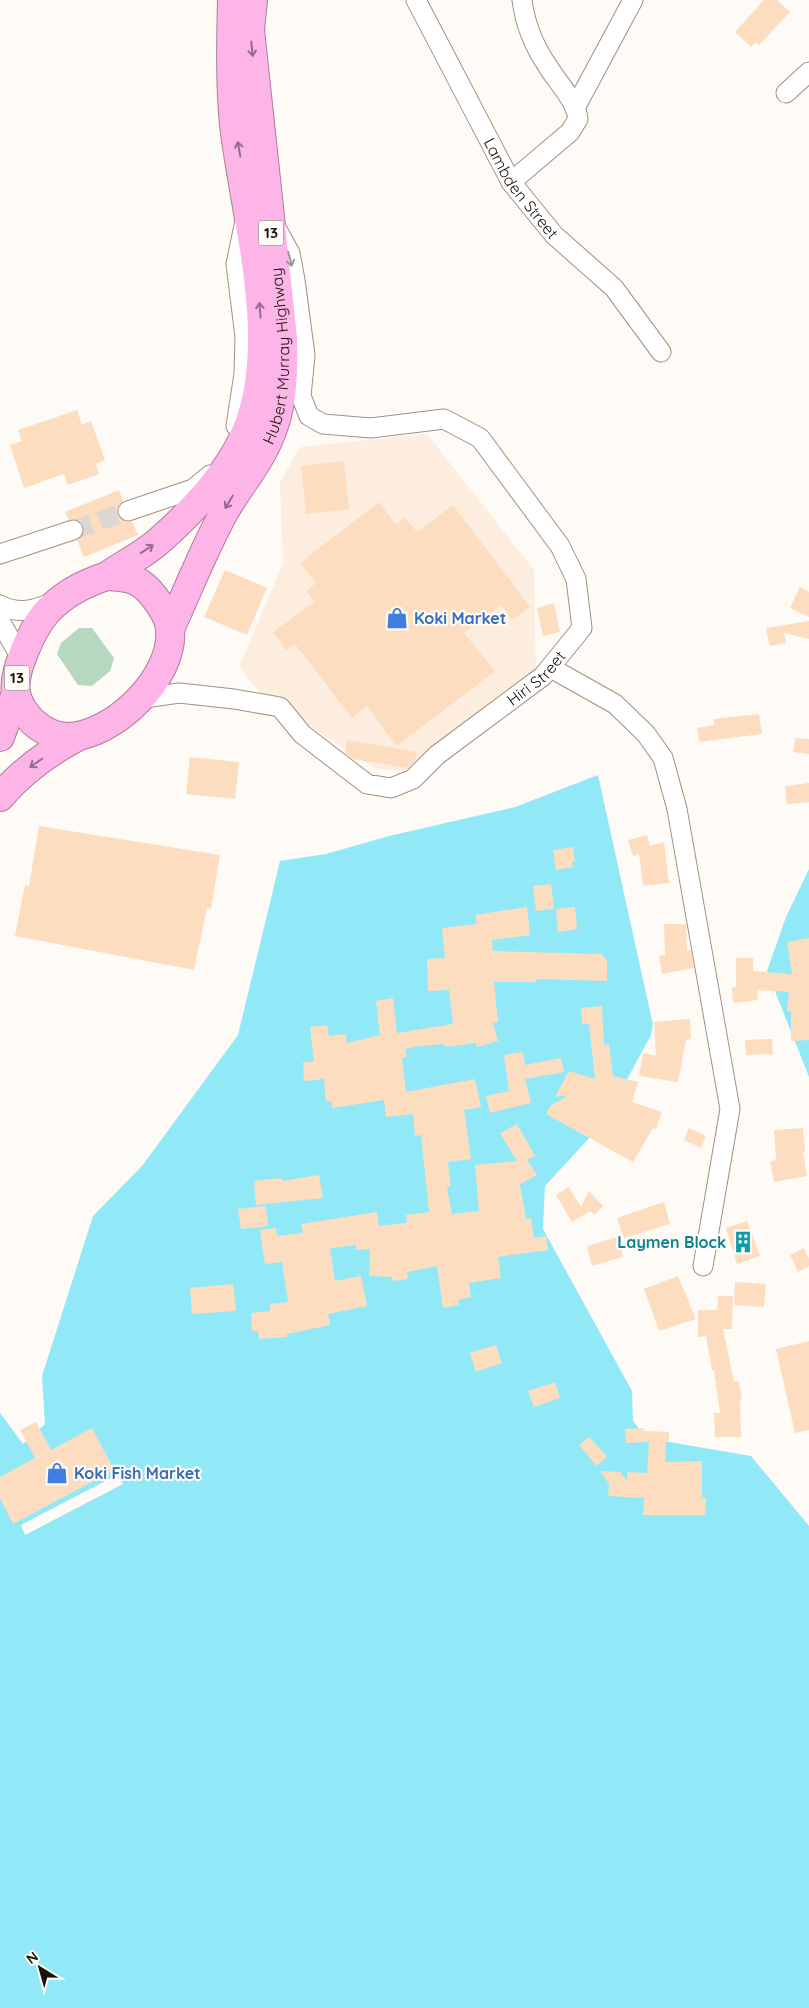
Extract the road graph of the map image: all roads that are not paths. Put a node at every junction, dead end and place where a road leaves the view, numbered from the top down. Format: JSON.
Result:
{"nodes":[{"id":1,"x":232,"y":0,"type":"edge"},
{"id":2,"x":253,"y":0,"type":"edge"},
{"id":3,"x":416,"y":0,"type":"edge"},
{"id":4,"x":522,"y":0,"type":"edge"},
{"id":5,"x":633,"y":0,"type":"edge"},
{"id":6,"x":809,"y":72,"type":"edge"},
{"id":7,"x":786,"y":93,"type":"dead end"},
{"id":8,"x":575,"y":108,"type":"junction"},
{"id":9,"x":511,"y":182,"type":"junction"},
{"id":10,"x":258,"y":210,"type":"junction"},
{"id":11,"x":661,"y":352,"type":"dead end"},
{"id":12,"x":128,"y":511,"type":"tunnel mouth"},
{"id":13,"x":73,"y":530,"type":"tunnel mouth"},
{"id":14,"x":0,"y":554,"type":"edge"},
{"id":15,"x":107,"y":576,"type":"junction"},
{"id":16,"x":66,"y":597,"type":"junction"},
{"id":17,"x":0,"y":605,"type":"edge"},
{"id":18,"x":0,"y":621,"type":"edge"},
{"id":19,"x":170,"y":629,"type":"junction"},
{"id":20,"x":22,"y":660,"type":"junction"},
{"id":21,"x":552,"y":668,"type":"junction"},
{"id":22,"x":16,"y":693,"type":"junction"},
{"id":23,"x":138,"y":699,"type":"junction"},
{"id":24,"x":0,"y":737,"type":"edge"},
{"id":25,"x":77,"y":737,"type":"junction"},
{"id":26,"x":0,"y":797,"type":"edge"},
{"id":27,"x":703,"y":1266,"type":"dead end"}],
"edges":[{"from":10,"to":1,"type":"highway","name":"Hubert Murray Highway","number":"13","one_way":true},
{"from":2,"to":10,"type":"highway","name":"Hubert Murray Highway","number":"13","one_way":true},
{"from":3,"to":9,"type":"street","name":"Lambden Street"},
{"from":4,"to":8,"type":"street"},
{"from":5,"to":8,"type":"street"},
{"from":6,"to":7,"type":"street"},
{"from":8,"to":9,"type":"street"},
{"from":9,"to":11,"type":"street","name":"Lambden Street"},
{"from":10,"to":12,"type":"street"},
{"from":15,"to":10,"type":"highway","name":"Hubert Murray Highway","number":"13","one_way":true},
{"from":10,"to":19,"type":"highway","name":"Hubert Murray Highway","number":"13","one_way":true},
{"from":10,"to":21,"type":"street","name":"Hiri Street","one_way":true},
{"from":13,"to":14,"type":"street"},
{"from":15,"to":16,"type":"highway","name":"Hubert Murray Highway","number":"13"},
{"from":15,"to":19,"type":"highway","name":"Hubert Murray Highway","number":"13"},
{"from":16,"to":17,"type":"street"},
{"from":16,"to":20,"type":"highway","name":"Hubert Murray Highway","number":"13"},
{"from":18,"to":20,"type":"street"},
{"from":19,"to":23,"type":"highway","name":"Hubert Murray Highway","number":"13"},
{"from":20,"to":22,"type":"highway","name":"Hubert Murray Highway","number":"13"},
{"from":21,"to":23,"type":"street","name":"Hiri Street"},
{"from":21,"to":27,"type":"street"},
{"from":22,"to":24,"type":"highway"},
{"from":22,"to":25,"type":"highway","name":"Hubert Murray Highway","number":"13"},
{"from":23,"to":25,"type":"highway","name":"Hubert Murray Highway","number":"13"},
{"from":25,"to":26,"type":"highway","one_way":true}]}
